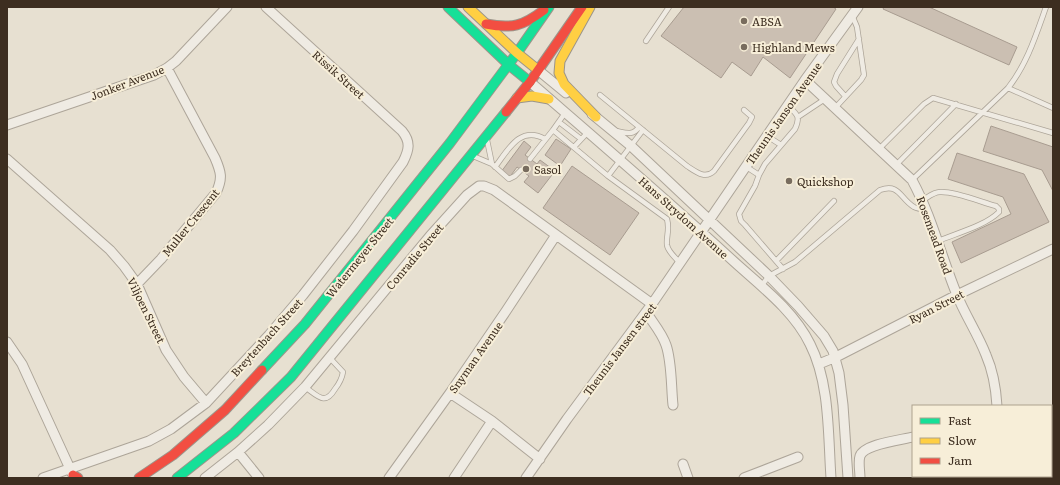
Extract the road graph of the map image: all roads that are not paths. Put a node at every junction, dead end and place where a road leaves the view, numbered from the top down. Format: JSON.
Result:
{"nodes":[{"id":1,"x":227,"y":7,"type":"edge"},
{"id":2,"x":266,"y":7,"type":"edge"},
{"id":3,"x":448,"y":7,"type":"edge"},
{"id":4,"x":468,"y":7,"type":"edge"},
{"id":5,"x":549,"y":7,"type":"edge"},
{"id":6,"x":582,"y":7,"type":"edge"},
{"id":7,"x":590,"y":7,"type":"edge"},
{"id":8,"x":669,"y":7,"type":"edge"},
{"id":9,"x":1046,"y":7,"type":"edge"},
{"id":10,"x":855,"y":11,"type":"edge"},
{"id":11,"x":486,"y":24,"type":"junction"},
{"id":12,"x":859,"y":39,"type":"junction"},
{"id":13,"x":646,"y":41,"type":"dead end"},
{"id":14,"x":517,"y":53,"type":"junction"},
{"id":15,"x":509,"y":65,"type":"junction"},
{"id":16,"x":167,"y":68,"type":"junction"},
{"id":17,"x":538,"y":70,"type":"junction"},
{"id":18,"x":805,"y":80,"type":"junction"},
{"id":19,"x":530,"y":82,"type":"junction"},
{"id":20,"x":1008,"y":88,"type":"junction"},
{"id":21,"x":600,"y":95,"type":"dead end"},
{"id":22,"x":845,"y":96,"type":"junction"},
{"id":23,"x":517,"y":98,"type":"junction"},
{"id":24,"x":549,"y":99,"type":"junction"},
{"id":25,"x":825,"y":99,"type":"junction"},
{"id":26,"x":956,"y":104,"type":"junction"},
{"id":27,"x":788,"y":105,"type":"junction"},
{"id":28,"x":835,"y":108,"type":"junction"},
{"id":29,"x":1053,"y":108,"type":"edge"},
{"id":30,"x":744,"y":110,"type":"dead end"},
{"id":31,"x":983,"y":112,"type":"junction"},
{"id":32,"x":565,"y":113,"type":"junction"},
{"id":33,"x":596,"y":117,"type":"junction"},
{"id":34,"x":798,"y":117,"type":"junction"},
{"id":35,"x":559,"y":122,"type":"junction"},
{"id":36,"x":7,"y":125,"type":"edge"},
{"id":37,"x":641,"y":128,"type":"junction"},
{"id":38,"x":611,"y":129,"type":"junction"},
{"id":39,"x":553,"y":130,"type":"junction"},
{"id":40,"x":1053,"y":133,"type":"edge"},
{"id":41,"x":585,"y":136,"type":"junction"},
{"id":42,"x":766,"y":136,"type":"junction"},
{"id":43,"x":486,"y":137,"type":"junction"},
{"id":44,"x":545,"y":139,"type":"junction"},
{"id":45,"x":409,"y":144,"type":"joint"},
{"id":46,"x":781,"y":145,"type":"junction"},
{"id":47,"x":631,"y":146,"type":"junction"},
{"id":48,"x":574,"y":147,"type":"junction"},
{"id":49,"x":879,"y":149,"type":"junction"},
{"id":50,"x":472,"y":156,"type":"junction"},
{"id":51,"x":7,"y":159,"type":"edge"},
{"id":52,"x":530,"y":159,"type":"dead end"},
{"id":53,"x":620,"y":161,"type":"junction"},
{"id":54,"x":493,"y":166,"type":"junction"},
{"id":55,"x":745,"y":166,"type":"junction"},
{"id":56,"x":896,"y":166,"type":"junction"},
{"id":57,"x":521,"y":170,"type":"dead end"},
{"id":58,"x":759,"y":175,"type":"junction"},
{"id":59,"x":608,"y":176,"type":"junction"},
{"id":60,"x":912,"y":180,"type":"junction"},
{"id":61,"x":923,"y":200,"type":"junction"},
{"id":62,"x":834,"y":201,"type":"dead end"},
{"id":63,"x":927,"y":209,"type":"junction"},
{"id":64,"x":709,"y":219,"type":"junction"},
{"id":65,"x":702,"y":232,"type":"junction"},
{"id":66,"x":556,"y":234,"type":"junction"},
{"id":67,"x":938,"y":241,"type":"junction"},
{"id":68,"x":1053,"y":249,"type":"edge"},
{"id":69,"x":776,"y":260,"type":"junction"},
{"id":70,"x":680,"y":263,"type":"junction"},
{"id":71,"x":783,"y":269,"type":"junction"},
{"id":72,"x":769,"y":276,"type":"junction"},
{"id":73,"x":137,"y":284,"type":"junction"},
{"id":74,"x":761,"y":286,"type":"junction"},
{"id":75,"x":957,"y":295,"type":"junction"},
{"id":76,"x":652,"y":304,"type":"junction"},
{"id":77,"x":646,"y":312,"type":"junction"},
{"id":78,"x":7,"y":342,"type":"edge"},
{"id":79,"x":328,"y":357,"type":"junction"},
{"id":80,"x":836,"y":357,"type":"junction"},
{"id":81,"x":819,"y":364,"type":"junction"},
{"id":82,"x":305,"y":387,"type":"junction"},
{"id":83,"x":450,"y":393,"type":"junction"},
{"id":84,"x":206,"y":403,"type":"junction"},
{"id":85,"x":673,"y":405,"type":"dead end"},
{"id":86,"x":997,"y":405,"type":"edge"},
{"id":87,"x":492,"y":421,"type":"junction"},
{"id":88,"x":912,"y":437,"type":"edge"},
{"id":89,"x":238,"y":452,"type":"junction"},
{"id":90,"x":798,"y":457,"type":"dead end"},
{"id":91,"x":540,"y":459,"type":"junction"},
{"id":92,"x":684,"y":464,"type":"dead end"},
{"id":93,"x":74,"y":475,"type":"edge"},
{"id":94,"x":528,"y":477,"type":"edge"},
{"id":95,"x":43,"y":478,"type":"edge"},
{"id":96,"x":139,"y":478,"type":"edge"},
{"id":97,"x":177,"y":478,"type":"edge"},
{"id":98,"x":205,"y":478,"type":"edge"},
{"id":99,"x":259,"y":478,"type":"edge"},
{"id":100,"x":389,"y":478,"type":"edge"},
{"id":101,"x":454,"y":478,"type":"edge"},
{"id":102,"x":688,"y":478,"type":"edge"},
{"id":103,"x":744,"y":478,"type":"edge"},
{"id":104,"x":831,"y":478,"type":"edge"},
{"id":105,"x":848,"y":478,"type":"edge"},
{"id":106,"x":860,"y":478,"type":"edge"}],
"edges":[{"from":1,"to":16,"type":"street","name":"Jonker Avenue"},
{"from":2,"to":45,"type":"street","name":"Rissik Street"},
{"from":3,"to":15,"type":"main road","name":"Hans Strydom Avenue"},
{"from":4,"to":11,"type":"main road","name":"Hans Strydom Avenue"},
{"from":5,"to":11,"type":"main road"},
{"from":5,"to":14,"type":"main road","name":"Watermeyer Street"},
{"from":6,"to":17,"type":"main road","name":"Watermeyer Street"},
{"from":7,"to":33,"type":"main road"},
{"from":8,"to":13,"type":"lane"},
{"from":9,"to":20,"type":"lane"},
{"from":10,"to":12,"type":"lane"},
{"from":10,"to":18,"type":"street","name":"Theunis Janson Avenue"},
{"from":11,"to":14,"type":"main road","name":"Hans Strydom Avenue"},
{"from":12,"to":22,"type":"lane"},
{"from":12,"to":22,"type":"lane"},
{"from":14,"to":15,"type":"main road","name":"Watermeyer Street"},
{"from":14,"to":17,"type":"main road","name":"Hans Strydom Avenue"},
{"from":15,"to":19,"type":"main road","name":"Hans Strydom Avenue"},
{"from":15,"to":96,"type":"main road","name":"Watermeyer Street"},
{"from":16,"to":36,"type":"street","name":"Jonker Avenue"},
{"from":16,"to":73,"type":"street","name":"Muller Crescent"},
{"from":17,"to":19,"type":"main road","name":"Watermeyer Street"},
{"from":17,"to":33,"type":"street","name":"Hans Strydom Avenue"},
{"from":18,"to":25,"type":"street","name":"Rosemead Road"},
{"from":18,"to":27,"type":"street","name":"Theunis Janson Avenue"},
{"from":19,"to":23,"type":"main road","name":"Watermeyer Street"},
{"from":19,"to":24,"type":"street","name":"Hans Strydom Avenue"},
{"from":20,"to":29,"type":"lane"},
{"from":20,"to":31,"type":"lane"},
{"from":21,"to":37,"type":"lane"},
{"from":22,"to":28,"type":"lane"},
{"from":23,"to":24,"type":"main road"},
{"from":23,"to":43,"type":"main road","name":"Watermeyer Street"},
{"from":24,"to":32,"type":"street","name":"Hans Strydom Avenue"},
{"from":25,"to":28,"type":"street","name":"Rosemead Road"},
{"from":25,"to":34,"type":"lane"},
{"from":26,"to":31,"type":"lane"},
{"from":26,"to":49,"type":"lane"},
{"from":26,"to":56,"type":"lane"},
{"from":27,"to":34,"type":"lane"},
{"from":27,"to":42,"type":"street","name":"Theunis Janson Avenue"},
{"from":28,"to":49,"type":"street","name":"Rosemead Road"},
{"from":30,"to":37,"type":"lane"},
{"from":31,"to":40,"type":"lane"},
{"from":31,"to":60,"type":"lane"},
{"from":32,"to":35,"type":"lane"},
{"from":32,"to":41,"type":"street","name":"Hans Strydom Avenue"},
{"from":33,"to":38,"type":"street","name":"Hans Strydom Avenue"},
{"from":34,"to":46,"type":"lane"},
{"from":35,"to":39,"type":"lane"},
{"from":35,"to":41,"type":"lane"},
{"from":37,"to":38,"type":"lane"},
{"from":37,"to":47,"type":"lane"},
{"from":38,"to":47,"type":"street","name":"Hans Strydom Avenue"},
{"from":39,"to":44,"type":"lane"},
{"from":39,"to":48,"type":"lane"},
{"from":41,"to":48,"type":"lane"},
{"from":41,"to":53,"type":"street","name":"Hans Strydom Avenue"},
{"from":42,"to":46,"type":"lane"},
{"from":42,"to":55,"type":"street","name":"Theunis Janson Avenue"},
{"from":43,"to":50,"type":"main road","name":"Watermeyer Street"},
{"from":43,"to":54,"type":"lane"},
{"from":44,"to":52,"type":"lane"},
{"from":44,"to":54,"type":"lane"},
{"from":45,"to":84,"type":"street","name":"Breytenbach Street"},
{"from":46,"to":58,"type":"lane"},
{"from":47,"to":53,"type":"lane"},
{"from":47,"to":64,"type":"street","name":"Hans Strydom Avenue"},
{"from":48,"to":59,"type":"lane"},
{"from":49,"to":56,"type":"street","name":"Rosemead Road"},
{"from":50,"to":54,"type":"lane"},
{"from":50,"to":97,"type":"main road","name":"Watermeyer Street"},
{"from":51,"to":73,"type":"street","name":"Viljoen Street"},
{"from":53,"to":59,"type":"lane"},
{"from":53,"to":65,"type":"street","name":"Hans Strydom Avenue"},
{"from":54,"to":57,"type":"lane"},
{"from":55,"to":58,"type":"lane"},
{"from":55,"to":64,"type":"street","name":"Theunis Janson Avenue"},
{"from":56,"to":60,"type":"street","name":"Rosemead Road"},
{"from":58,"to":69,"type":"lane"},
{"from":59,"to":70,"type":"lane"},
{"from":60,"to":61,"type":"street","name":"Rosemead Road"},
{"from":61,"to":63,"type":"street","name":"Rosemead Road"},
{"from":61,"to":67,"type":"lane"},
{"from":62,"to":69,"type":"lane"},
{"from":63,"to":67,"type":"street","name":"Rosemead Road"},
{"from":63,"to":71,"type":"lane"},
{"from":64,"to":65,"type":"street","name":"Theunis Jansen street"},
{"from":64,"to":72,"type":"street","name":"Hans Strydom Avenue"},
{"from":65,"to":70,"type":"street","name":"Theunis Jansen street"},
{"from":65,"to":74,"type":"street","name":"Hans Strydom Avenue"},
{"from":66,"to":76,"type":"street","name":"Conradie Street"},
{"from":66,"to":79,"type":"street","name":"Conradie Street"},
{"from":66,"to":83,"type":"street","name":"Snyman Avenue"},
{"from":67,"to":75,"type":"street","name":"Rosemead Road"},
{"from":68,"to":75,"type":"street","name":"Ryan Street"},
{"from":69,"to":71,"type":"lane"},
{"from":70,"to":76,"type":"street","name":"Theunis Jansen street"},
{"from":71,"to":72,"type":"lane"},
{"from":72,"to":74,"type":"lane"},
{"from":72,"to":80,"type":"street","name":"Hans Strydom Avenue"},
{"from":73,"to":84,"type":"street","name":"Viljoen Street"},
{"from":74,"to":81,"type":"street","name":"Hans Strydom Avenue"},
{"from":75,"to":80,"type":"street","name":"Ryan Street"},
{"from":75,"to":86,"type":"street","name":"Rosemead Road"},
{"from":76,"to":77,"type":"street","name":"Theunis Jansen street"},
{"from":77,"to":85,"type":"street"},
{"from":77,"to":91,"type":"street","name":"Theunis Jansen street"},
{"from":78,"to":93,"type":"street"},
{"from":79,"to":82,"type":"street","name":"Conradie Street"},
{"from":79,"to":82,"type":"lane"},
{"from":80,"to":81,"type":"street","name":"Ryan Street"},
{"from":80,"to":105,"type":"street","name":"Hans Strydom Avenue"},
{"from":81,"to":104,"type":"street","name":"Hans Strydom Avenue"},
{"from":82,"to":89,"type":"street","name":"Conradie Street"},
{"from":83,"to":87,"type":"street"},
{"from":83,"to":100,"type":"street","name":"Snyman Avenue"},
{"from":84,"to":93,"type":"street","name":"Breytenbach Street"},
{"from":87,"to":91,"type":"street"},
{"from":87,"to":101,"type":"street"},
{"from":88,"to":106,"type":"street"},
{"from":89,"to":98,"type":"street","name":"Conradie Street"},
{"from":89,"to":99,"type":"street"},
{"from":90,"to":103,"type":"street"},
{"from":91,"to":94,"type":"street","name":"Theunis Jansen street"},
{"from":92,"to":102,"type":"street"},
{"from":93,"to":95,"type":"street","name":"Breytenbach Street"}]}
